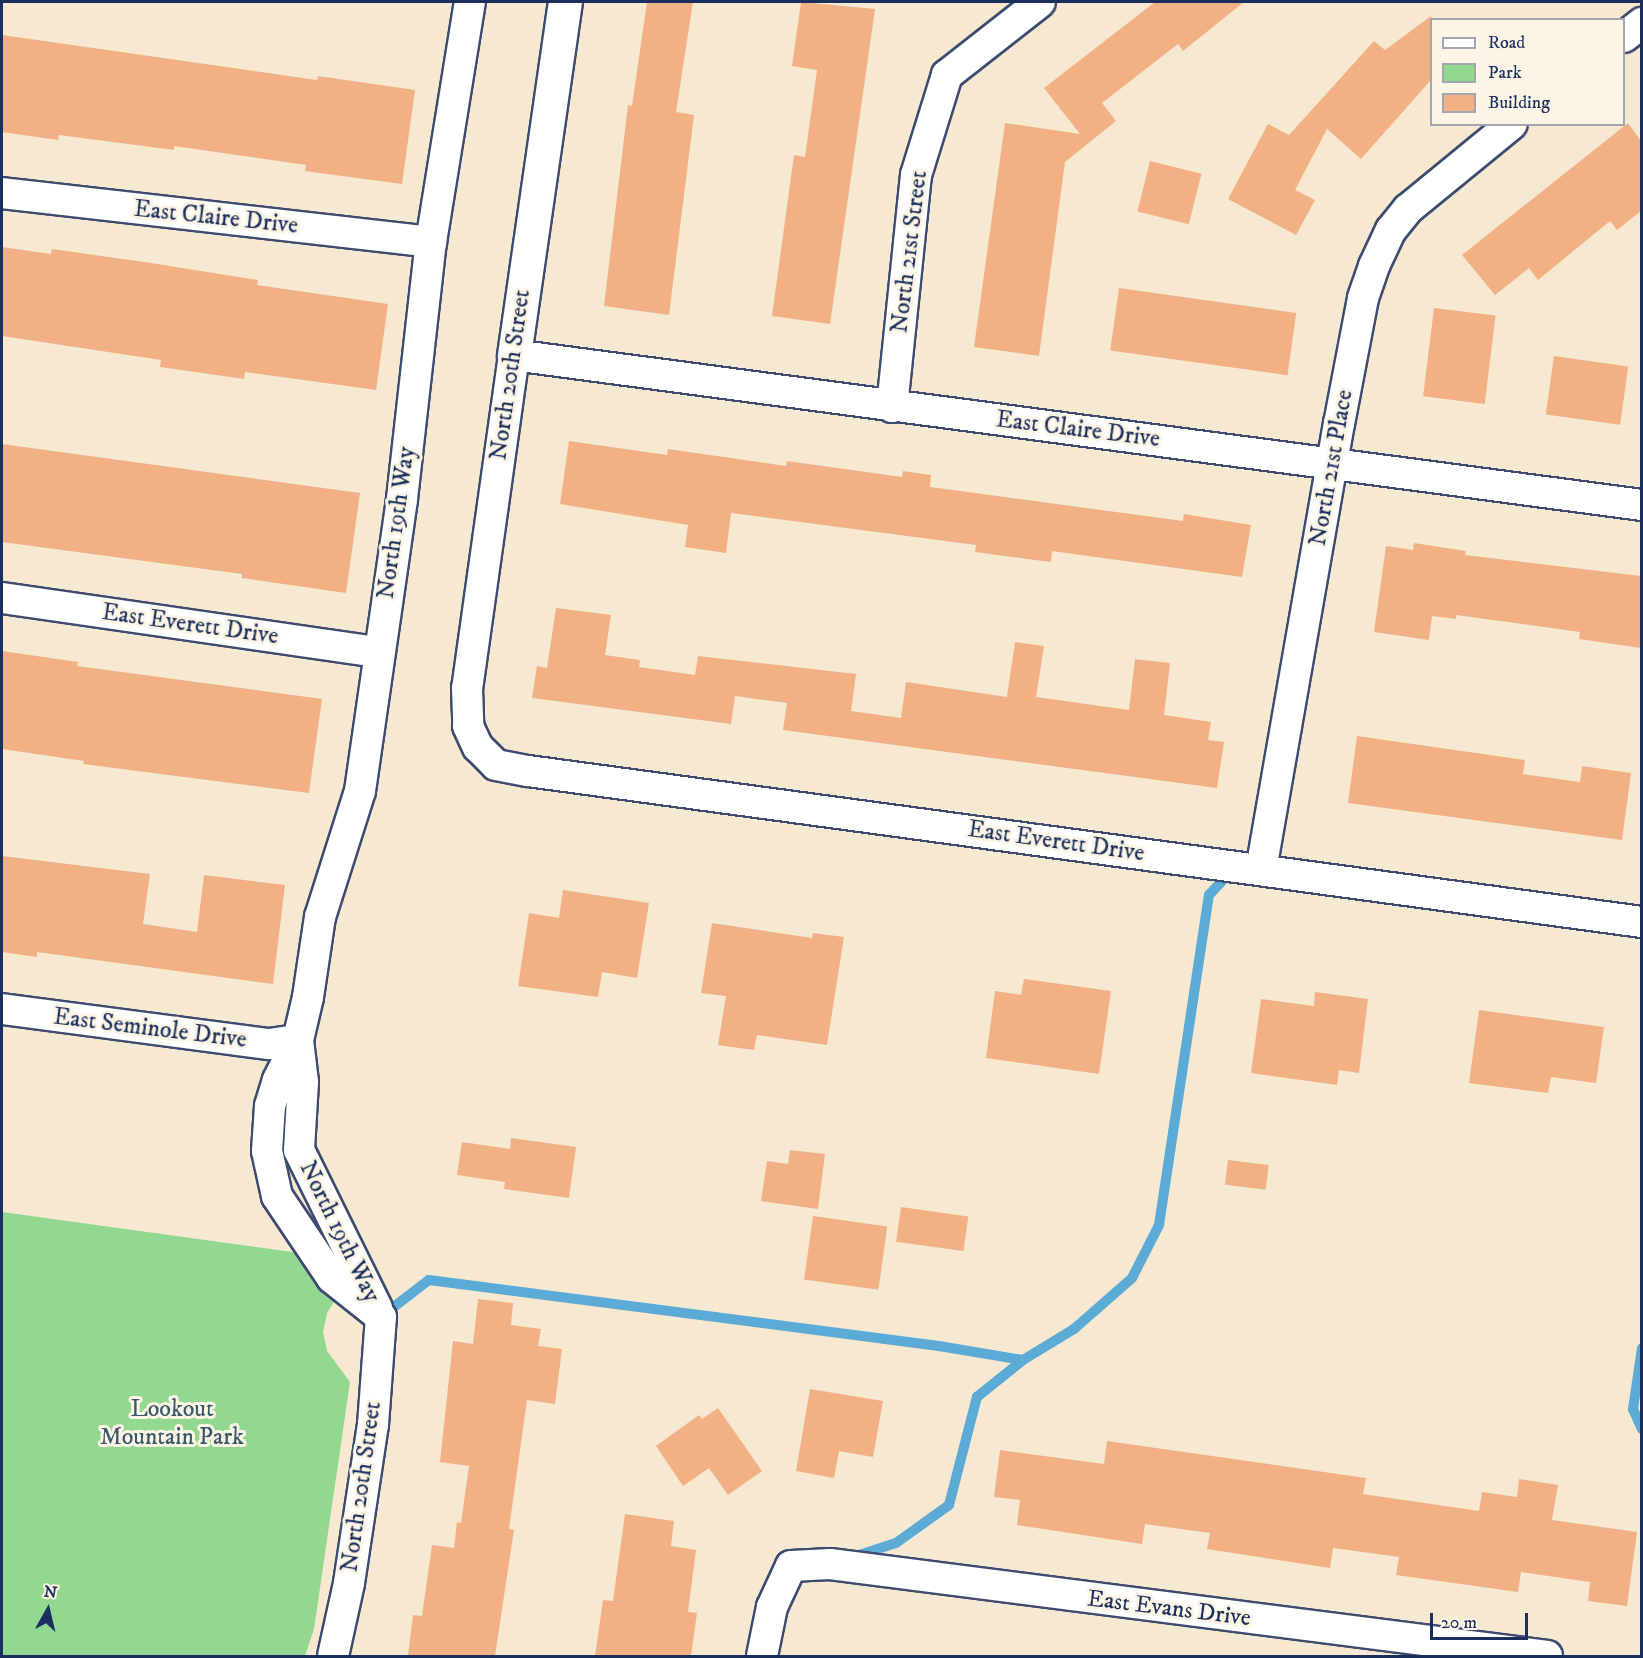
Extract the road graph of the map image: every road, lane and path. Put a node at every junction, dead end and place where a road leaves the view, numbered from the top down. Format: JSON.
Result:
{"nodes":[{"id":1,"x":470,"y":2,"type":"edge"},
{"id":2,"x":565,"y":2,"type":"edge"},
{"id":3,"x":1040,"y":2,"type":"edge"},
{"id":4,"x":1641,"y":23,"type":"edge"},
{"id":5,"x":1625,"y":35,"type":"edge"},
{"id":6,"x":1509,"y":126,"type":"edge"},
{"id":7,"x":2,"y":193,"type":"edge"},
{"id":8,"x":431,"y":242,"type":"junction"},
{"id":9,"x":514,"y":355,"type":"junction"},
{"id":10,"x":892,"y":407,"type":"junction"},
{"id":11,"x":1333,"y":463,"type":"junction"},
{"id":12,"x":1641,"y":505,"type":"edge"},
{"id":13,"x":2,"y":598,"type":"edge"},
{"id":14,"x":379,"y":652,"type":"junction"},
{"id":15,"x":478,"y":747,"type":"joint"},
{"id":16,"x":1261,"y":870,"type":"junction"},
{"id":17,"x":1641,"y":922,"type":"edge"},
{"id":18,"x":2,"y":1009,"type":"edge"},
{"id":19,"x":298,"y":1040,"type":"junction"},
{"id":20,"x":381,"y":1317,"type":"junction"},
{"id":21,"x":333,"y":1656,"type":"edge"},
{"id":22,"x":762,"y":1656,"type":"edge"},
{"id":23,"x":1547,"y":1656,"type":"edge"}],
"edges":[{"from":1,"to":8,"type":"street","name":"North 19th Way"},
{"from":2,"to":9,"type":"street","name":"North 20th Street"},
{"from":3,"to":10,"type":"street","name":"North 21st Street"},
{"from":4,"to":5,"type":"street"},
{"from":6,"to":11,"type":"street","name":"North 21st Place"},
{"from":7,"to":8,"type":"street","name":"East Claire Drive"},
{"from":8,"to":14,"type":"street","name":"North 19th Way"},
{"from":9,"to":10,"type":"street","name":"East Claire Drive"},
{"from":9,"to":15,"type":"street","name":"North 20th Street"},
{"from":10,"to":11,"type":"street","name":"East Claire Drive"},
{"from":11,"to":12,"type":"street","name":"East Claire Drive"},
{"from":11,"to":16,"type":"street","name":"North 21st Place"},
{"from":13,"to":14,"type":"street","name":"East Everett Drive"},
{"from":14,"to":19,"type":"street","name":"North 19th Way"},
{"from":15,"to":16,"type":"street","name":"East Everett Drive"},
{"from":16,"to":17,"type":"street","name":"East Everett Drive"},
{"from":18,"to":19,"type":"street","name":"East Seminole Drive"},
{"from":19,"to":20,"type":"street","name":"North 19th Way"},
{"from":19,"to":20,"type":"street","name":"North 19th Way"},
{"from":20,"to":21,"type":"street","name":"North 20th Street"},
{"from":22,"to":23,"type":"street","name":"East Evans Drive"}]}
